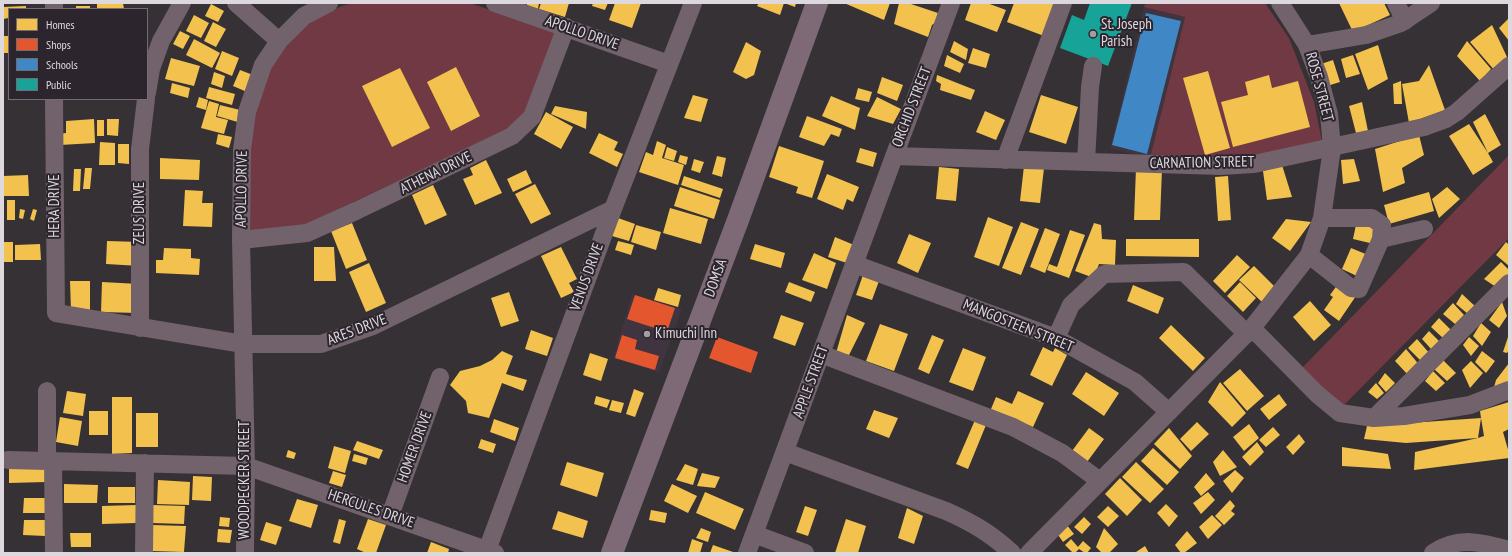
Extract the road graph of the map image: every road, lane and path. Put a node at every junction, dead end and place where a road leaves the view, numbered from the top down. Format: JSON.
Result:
{"nodes":[{"id":1,"x":182,"y":3,"type":"edge"},
{"id":2,"x":236,"y":3,"type":"edge"},
{"id":3,"x":329,"y":3,"type":"edge"},
{"id":4,"x":494,"y":3,"type":"edge"},
{"id":5,"x":692,"y":3,"type":"edge"},
{"id":6,"x":817,"y":3,"type":"edge"},
{"id":7,"x":951,"y":3,"type":"edge"},
{"id":8,"x":1063,"y":3,"type":"edge"},
{"id":9,"x":1280,"y":3,"type":"edge"},
{"id":10,"x":1396,"y":3,"type":"edge"},
{"id":11,"x":1431,"y":3,"type":"edge"},
{"id":12,"x":1405,"y":21,"type":"junction"},
{"id":13,"x":566,"y":27,"type":"junction"},
{"id":14,"x":280,"y":41,"type":"junction"},
{"id":15,"x":1307,"y":45,"type":"junction"},
{"id":16,"x":669,"y":64,"type":"junction"},
{"id":17,"x":1093,"y":66,"type":"dead end"},
{"id":18,"x":1509,"y":66,"type":"edge"},
{"id":19,"x":148,"y":87,"type":"edge"},
{"id":20,"x":54,"y":100,"type":"edge"},
{"id":21,"x":146,"y":100,"type":"edge"},
{"id":22,"x":1332,"y":148,"type":"junction"},
{"id":23,"x":894,"y":156,"type":"junction"},
{"id":24,"x":1005,"y":160,"type":"junction"},
{"id":25,"x":1086,"y":162,"type":"junction"},
{"id":26,"x":613,"y":209,"type":"junction"},
{"id":27,"x":1323,"y":210,"type":"junction"},
{"id":28,"x":874,"y":211,"type":"joint"},
{"id":29,"x":1424,"y":229,"type":"dead end"},
{"id":30,"x":1381,"y":239,"type":"junction"},
{"id":31,"x":241,"y":240,"type":"junction"},
{"id":32,"x":1310,"y":255,"type":"junction"},
{"id":33,"x":854,"y":264,"type":"junction"},
{"id":34,"x":1508,"y":286,"type":"edge"},
{"id":35,"x":56,"y":313,"type":"joint"},
{"id":36,"x":140,"y":328,"type":"junction"},
{"id":37,"x":1249,"y":331,"type":"junction"},
{"id":38,"x":1056,"y":338,"type":"junction"},
{"id":39,"x":243,"y":344,"type":"junction"},
{"id":40,"x":821,"y":354,"type":"junction"},
{"id":41,"x":440,"y":377,"type":"dead end"},
{"id":42,"x":47,"y":390,"type":"dead end"},
{"id":43,"x":1509,"y":390,"type":"edge"},
{"id":44,"x":245,"y":407,"type":"joint"},
{"id":45,"x":1169,"y":412,"type":"junction"},
{"id":46,"x":1374,"y":418,"type":"junction"},
{"id":47,"x":785,"y":452,"type":"junction"},
{"id":48,"x":8,"y":460,"type":"dead end"},
{"id":49,"x":50,"y":461,"type":"junction"},
{"id":50,"x":145,"y":463,"type":"junction"},
{"id":51,"x":246,"y":466,"type":"junction"},
{"id":52,"x":1100,"y":481,"type":"junction"},
{"id":53,"x":390,"y":516,"type":"junction"},
{"id":54,"x":754,"y":534,"type":"junction"},
{"id":55,"x":1509,"y":550,"type":"edge"},
{"id":56,"x":490,"y":552,"type":"edge"},
{"id":57,"x":54,"y":553,"type":"edge"},
{"id":58,"x":144,"y":553,"type":"edge"},
{"id":59,"x":245,"y":553,"type":"edge"},
{"id":60,"x":612,"y":553,"type":"edge"},
{"id":61,"x":747,"y":553,"type":"edge"},
{"id":62,"x":805,"y":553,"type":"edge"},
{"id":63,"x":1012,"y":553,"type":"edge"},
{"id":64,"x":1029,"y":553,"type":"edge"},
{"id":65,"x":1432,"y":553,"type":"edge"}],
"edges":[{"from":1,"to":19,"type":"street"},
{"from":2,"to":14,"type":"street"},
{"from":3,"to":14,"type":"street","name":"APOLLO DRIVE"},
{"from":4,"to":13,"type":"street","name":"APOLLO DRIVE"},
{"from":5,"to":16,"type":"street","name":"VENUS DRIVE"},
{"from":6,"to":60,"type":"main road","name":"DOMSA"},
{"from":7,"to":23,"type":"street","name":"ORCHID STREET"},
{"from":8,"to":24,"type":"street"},
{"from":9,"to":15,"type":"street","name":"ROSE STREET"},
{"from":10,"to":12,"type":"street"},
{"from":11,"to":12,"type":"street"},
{"from":12,"to":15,"type":"street"},
{"from":13,"to":16,"type":"street","name":"APOLLO DRIVE"},
{"from":13,"to":31,"type":"street","name":"ATHENA DRIVE"},
{"from":14,"to":31,"type":"street","name":"APOLLO DRIVE"},
{"from":15,"to":22,"type":"street","name":"ROSE STREET"},
{"from":16,"to":26,"type":"street","name":"VENUS DRIVE"},
{"from":17,"to":25,"type":"street"},
{"from":18,"to":22,"type":"street","name":"CARNATION STREET"},
{"from":20,"to":35,"type":"street","name":"HERA DRIVE"},
{"from":21,"to":36,"type":"street","name":"ZEUS DRIVE"},
{"from":22,"to":25,"type":"street","name":"CARNATION STREET"},
{"from":22,"to":27,"type":"street","name":"ROSE STREET"},
{"from":23,"to":24,"type":"street","name":"CARNATION STREET"},
{"from":23,"to":28,"type":"street","name":"ORCHID STREET"},
{"from":24,"to":25,"type":"street","name":"CARNATION STREET"},
{"from":26,"to":39,"type":"street","name":"ARES DRIVE"},
{"from":26,"to":56,"type":"street","name":"VENUS DRIVE"},
{"from":27,"to":30,"type":"street"},
{"from":27,"to":32,"type":"street","name":"ROSE STREET"},
{"from":28,"to":33,"type":"street","name":"APPLE STREET"},
{"from":29,"to":30,"type":"street"},
{"from":30,"to":32,"type":"street"},
{"from":31,"to":39,"type":"street","name":"APOLLO DRIVE"},
{"from":32,"to":37,"type":"street"},
{"from":33,"to":38,"type":"street","name":"MANGOSTEEN STREET"},
{"from":33,"to":40,"type":"street","name":"APPLE STREET"},
{"from":34,"to":46,"type":"street"},
{"from":35,"to":36,"type":"street","name":"ARES DRIVE"},
{"from":36,"to":39,"type":"street","name":"ARES DRIVE"},
{"from":37,"to":38,"type":"street"},
{"from":37,"to":45,"type":"street"},
{"from":37,"to":46,"type":"street"},
{"from":38,"to":45,"type":"street","name":"MANGOSTEEN STREET"},
{"from":39,"to":44,"type":"street","name":"APOLLO DRIVE"},
{"from":40,"to":47,"type":"street","name":"APPLE STREET"},
{"from":40,"to":52,"type":"street"},
{"from":41,"to":53,"type":"street","name":"HOMER DRIVE"},
{"from":42,"to":49,"type":"street"},
{"from":43,"to":46,"type":"street"},
{"from":44,"to":51,"type":"street","name":"WOODPECKER STREET"},
{"from":45,"to":52,"type":"street"},
{"from":47,"to":54,"type":"street","name":"APPLE STREET"},
{"from":47,"to":63,"type":"street"},
{"from":48,"to":49,"type":"street","name":"HERCULES DRIVE"},
{"from":49,"to":50,"type":"street","name":"HERCULES DRIVE"},
{"from":49,"to":57,"type":"street"},
{"from":50,"to":51,"type":"street","name":"HERCULES DRIVE"},
{"from":50,"to":58,"type":"street"},
{"from":51,"to":53,"type":"street","name":"HERCULES DRIVE"},
{"from":51,"to":59,"type":"street","name":"WOODPECKER STREET"},
{"from":52,"to":64,"type":"street"},
{"from":53,"to":56,"type":"street","name":"HERCULES DRIVE"},
{"from":54,"to":61,"type":"street","name":"APPLE STREET"},
{"from":54,"to":62,"type":"street"},
{"from":55,"to":65,"type":"street"}]}
